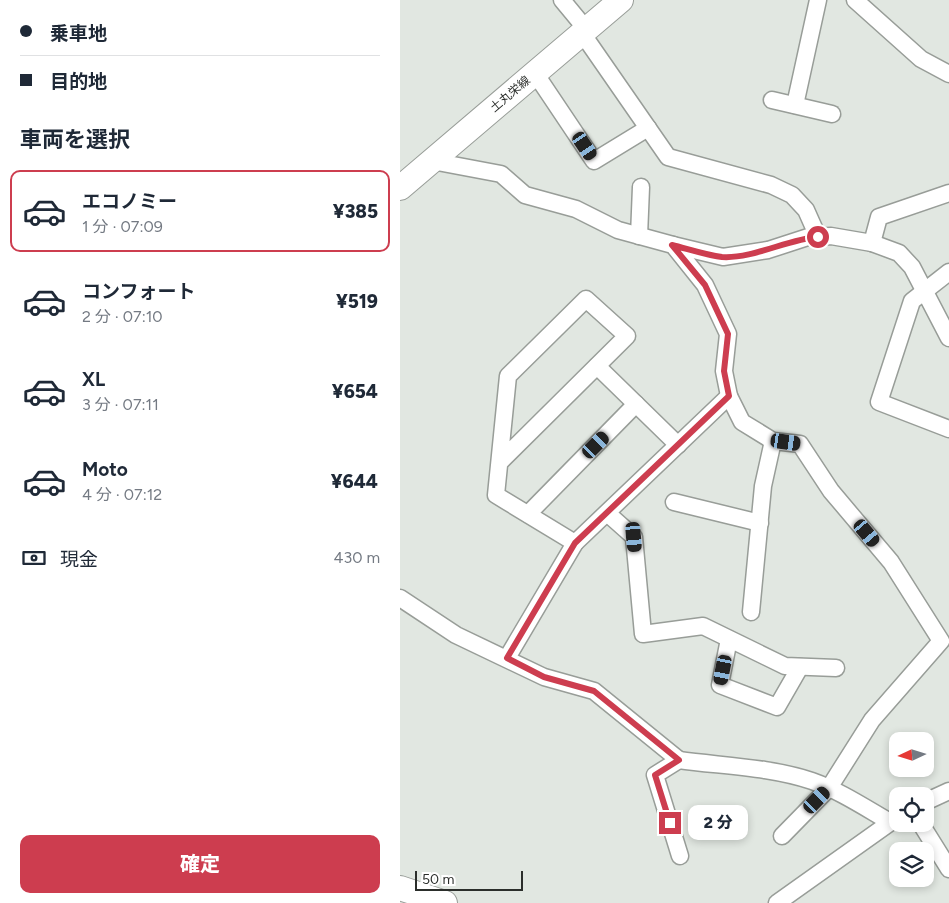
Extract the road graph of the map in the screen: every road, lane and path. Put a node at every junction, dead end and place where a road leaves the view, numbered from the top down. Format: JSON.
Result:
{"nodes":[{"id":1,"x":562,"y":0,"type":"edge"},
{"id":2,"x":621,"y":0,"type":"edge"},
{"id":3,"x":818,"y":0,"type":"edge"},
{"id":4,"x":855,"y":0,"type":"edge"},
{"id":5,"x":584,"y":31,"type":"junction"},
{"id":6,"x":535,"y":73,"type":"junction"},
{"id":7,"x":949,"y":74,"type":"edge"},
{"id":8,"x":772,"y":100,"type":"dead end"},
{"id":9,"x":795,"y":105,"type":"junction"},
{"id":10,"x":832,"y":114,"type":"dead end"},
{"id":11,"x":648,"y":128,"type":"junction"},
{"id":12,"x":432,"y":161,"type":"junction"},
{"id":13,"x":641,"y":186,"type":"dead end"},
{"id":14,"x":400,"y":188,"type":"edge"},
{"id":15,"x":949,"y":193,"type":"edge"},
{"id":16,"x":639,"y":236,"type":"junction"},
{"id":17,"x":818,"y":237,"type":"junction"},
{"id":18,"x":872,"y":243,"type":"junction"},
{"id":19,"x":672,"y":245,"type":"junction"},
{"id":20,"x":948,"y":275,"type":"edge"},
{"id":21,"x":924,"y":292,"type":"junction"},
{"id":22,"x":949,"y":338,"type":"edge"},
{"id":23,"x":597,"y":366,"type":"junction"},
{"id":24,"x":729,"y":396,"type":"junction"},
{"id":25,"x":636,"y":404,"type":"junction"},
{"id":26,"x":949,"y":429,"type":"edge"},
{"id":27,"x":773,"y":440,"type":"junction"},
{"id":28,"x":678,"y":445,"type":"junction"},
{"id":29,"x":500,"y":462,"type":"junction"},
{"id":30,"x":674,"y":502,"type":"dead end"},
{"id":31,"x":607,"y":513,"type":"junction"},
{"id":32,"x":528,"y":514,"type":"junction"},
{"id":33,"x":760,"y":523,"type":"junction"},
{"id":34,"x":575,"y":543,"type":"junction"},
{"id":35,"x":400,"y":598,"type":"edge"},
{"id":36,"x":751,"y":612,"type":"dead end"},
{"id":37,"x":945,"y":637,"type":"edge"},
{"id":38,"x":729,"y":639,"type":"junction"},
{"id":39,"x":507,"y":658,"type":"junction"},
{"id":40,"x":800,"y":668,"type":"junction"},
{"id":41,"x":836,"y":668,"type":"dead end"},
{"id":42,"x":679,"y":760,"type":"junction"},
{"id":43,"x":829,"y":788,"type":"junction"},
{"id":44,"x":949,"y":791,"type":"edge"},
{"id":45,"x":934,"y":798,"type":"edge"},
{"id":46,"x":889,"y":818,"type":"edge"},
{"id":47,"x":889,"y":824,"type":"edge"},
{"id":48,"x":926,"y":832,"type":"edge"},
{"id":49,"x":782,"y":836,"type":"dead end"},
{"id":50,"x":680,"y":856,"type":"dead end"},
{"id":51,"x":949,"y":869,"type":"edge"},
{"id":52,"x":400,"y":888,"type":"edge"},
{"id":53,"x":445,"y":903,"type":"edge"},
{"id":54,"x":777,"y":903,"type":"edge"}],
"edges":[{"from":1,"to":5,"type":"street"},
{"from":2,"to":5,"type":"main road","name":"土丸栄線"},
{"from":3,"to":9,"type":"street"},
{"from":4,"to":7,"type":"street"},
{"from":5,"to":6,"type":"main road","name":"土丸栄線"},
{"from":5,"to":11,"type":"street"},
{"from":6,"to":11,"type":"street"},
{"from":6,"to":12,"type":"main road","name":"土丸栄線"},
{"from":8,"to":9,"type":"street"},
{"from":9,"to":10,"type":"street"},
{"from":11,"to":17,"type":"street"},
{"from":12,"to":14,"type":"main road","name":"土丸栄線"},
{"from":12,"to":16,"type":"street"},
{"from":13,"to":16,"type":"street"},
{"from":15,"to":18,"type":"street"},
{"from":16,"to":19,"type":"street"},
{"from":17,"to":18,"type":"street"},
{"from":17,"to":19,"type":"street"},
{"from":18,"to":21,"type":"street"},
{"from":19,"to":24,"type":"street"},
{"from":20,"to":21,"type":"street"},
{"from":21,"to":22,"type":"street"},
{"from":21,"to":26,"type":"street"},
{"from":23,"to":25,"type":"street"},
{"from":23,"to":29,"type":"street"},
{"from":23,"to":29,"type":"street"},
{"from":24,"to":27,"type":"street"},
{"from":24,"to":28,"type":"street"},
{"from":25,"to":28,"type":"street"},
{"from":25,"to":32,"type":"street"},
{"from":27,"to":33,"type":"street"},
{"from":27,"to":37,"type":"street"},
{"from":28,"to":31,"type":"street"},
{"from":29,"to":32,"type":"street"},
{"from":30,"to":33,"type":"street"},
{"from":31,"to":34,"type":"street"},
{"from":31,"to":38,"type":"street"},
{"from":32,"to":34,"type":"street"},
{"from":33,"to":36,"type":"street"},
{"from":34,"to":39,"type":"street"},
{"from":35,"to":39,"type":"street"},
{"from":37,"to":43,"type":"street"},
{"from":38,"to":40,"type":"street"},
{"from":38,"to":40,"type":"street"},
{"from":39,"to":42,"type":"street"},
{"from":40,"to":41,"type":"street"},
{"from":42,"to":43,"type":"street"},
{"from":42,"to":50,"type":"street"},
{"from":43,"to":46,"type":"street"},
{"from":43,"to":49,"type":"street"},
{"from":44,"to":45,"type":"street"},
{"from":47,"to":54,"type":"street"},
{"from":48,"to":51,"type":"street"},
{"from":52,"to":53,"type":"main road"}]}
